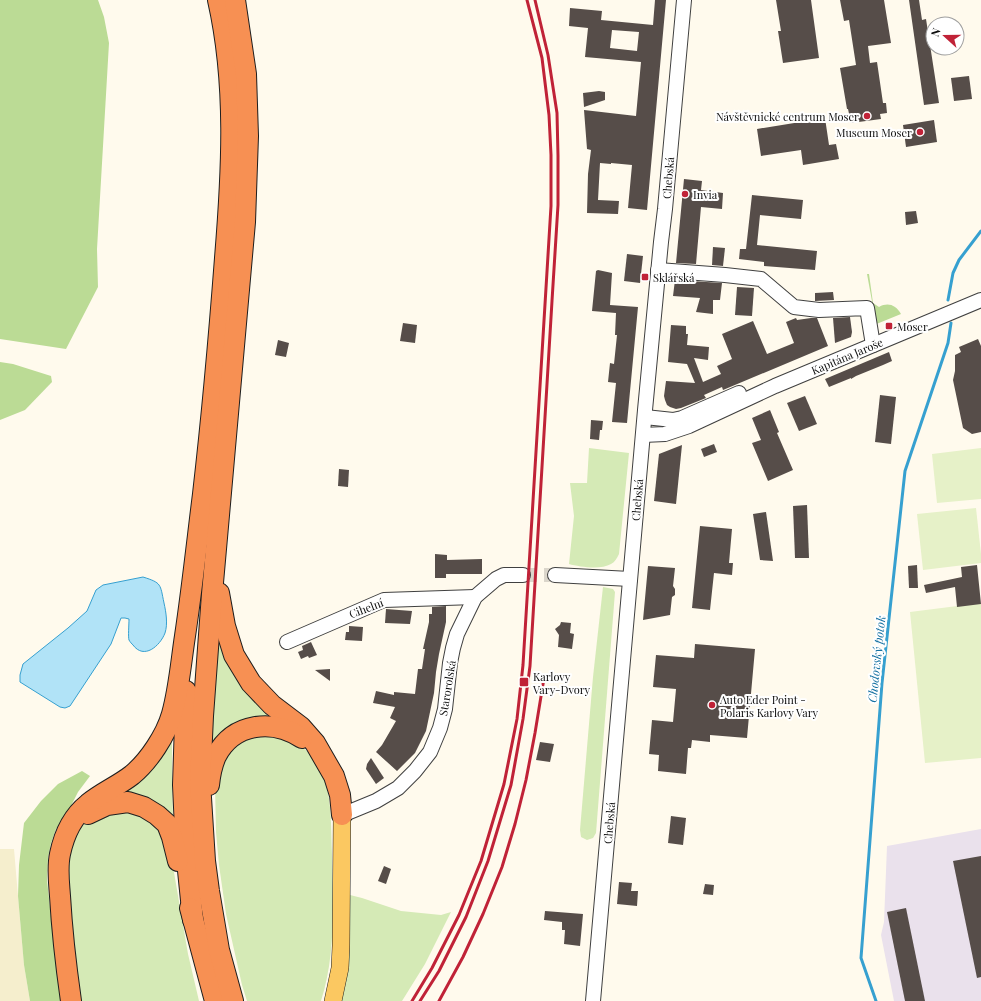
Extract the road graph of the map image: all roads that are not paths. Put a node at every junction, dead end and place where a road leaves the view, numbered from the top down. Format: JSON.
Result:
{"nodes":[{"id":1,"x":218,"y":0,"type":"edge"},
{"id":2,"x":236,"y":0,"type":"edge"},
{"id":3,"x":684,"y":0,"type":"edge"},
{"id":4,"x":658,"y":270,"type":"junction"},
{"id":5,"x":981,"y":300,"type":"edge"},
{"id":6,"x":874,"y":345,"type":"junction"},
{"id":7,"x":802,"y":375,"type":"junction"},
{"id":8,"x":644,"y":417,"type":"junction"},
{"id":9,"x":643,"y":435,"type":"junction"},
{"id":10,"x":216,"y":547,"type":"junction"},
{"id":11,"x":523,"y":575,"type":"tunnel mouth"},
{"id":12,"x":555,"y":576,"type":"tunnel mouth"},
{"id":13,"x":630,"y":579,"type":"junction"},
{"id":14,"x":192,"y":589,"type":"junction"},
{"id":15,"x":475,"y":597,"type":"junction"},
{"id":16,"x":287,"y":642,"type":"dead end"},
{"id":17,"x":322,"y":756,"type":"junction"},
{"id":18,"x":342,"y":815,"type":"junction"},
{"id":19,"x":202,"y":831,"type":"junction"},
{"id":20,"x":65,"y":838,"type":"junction"},
{"id":21,"x":194,"y":920,"type":"junction"},
{"id":22,"x":71,"y":1001,"type":"edge"},
{"id":23,"x":215,"y":1001,"type":"edge"},
{"id":24,"x":233,"y":1001,"type":"edge"},
{"id":25,"x":333,"y":1001,"type":"edge"},
{"id":26,"x":593,"y":1001,"type":"edge"}],
"edges":[{"from":1,"to":14,"type":"highway"},
{"from":2,"to":10,"type":"highway"},
{"from":3,"to":4,"type":"street","name":"Chebská"},
{"from":4,"to":6,"type":"street"},
{"from":4,"to":8,"type":"street","name":"Chebská"},
{"from":5,"to":6,"type":"street","name":"Kapitána Jaroše"},
{"from":6,"to":7,"type":"street","name":"Kapitána Jaroše"},
{"from":7,"to":8,"type":"street","name":"Kapitána Jaroše"},
{"from":7,"to":9,"type":"street","name":"Kapitána Jaroše"},
{"from":8,"to":9,"type":"street","name":"Chebská"},
{"from":9,"to":13,"type":"street","name":"Chebská"},
{"from":10,"to":17,"type":"highway"},
{"from":10,"to":19,"type":"highway"},
{"from":11,"to":15,"type":"street","name":"Starorolská"},
{"from":12,"to":13,"type":"street"},
{"from":13,"to":26,"type":"street","name":"Chebská"},
{"from":14,"to":20,"type":"highway"},
{"from":14,"to":21,"type":"highway"},
{"from":15,"to":16,"type":"street","name":"Cihelní"},
{"from":15,"to":18,"type":"street","name":"Starorolská"},
{"from":17,"to":18,"type":"highway"},
{"from":17,"to":19,"type":"highway"},
{"from":18,"to":25,"type":"main road"},
{"from":19,"to":24,"type":"highway"},
{"from":20,"to":21,"type":"highway"},
{"from":20,"to":22,"type":"highway"},
{"from":21,"to":23,"type":"highway"}]}
